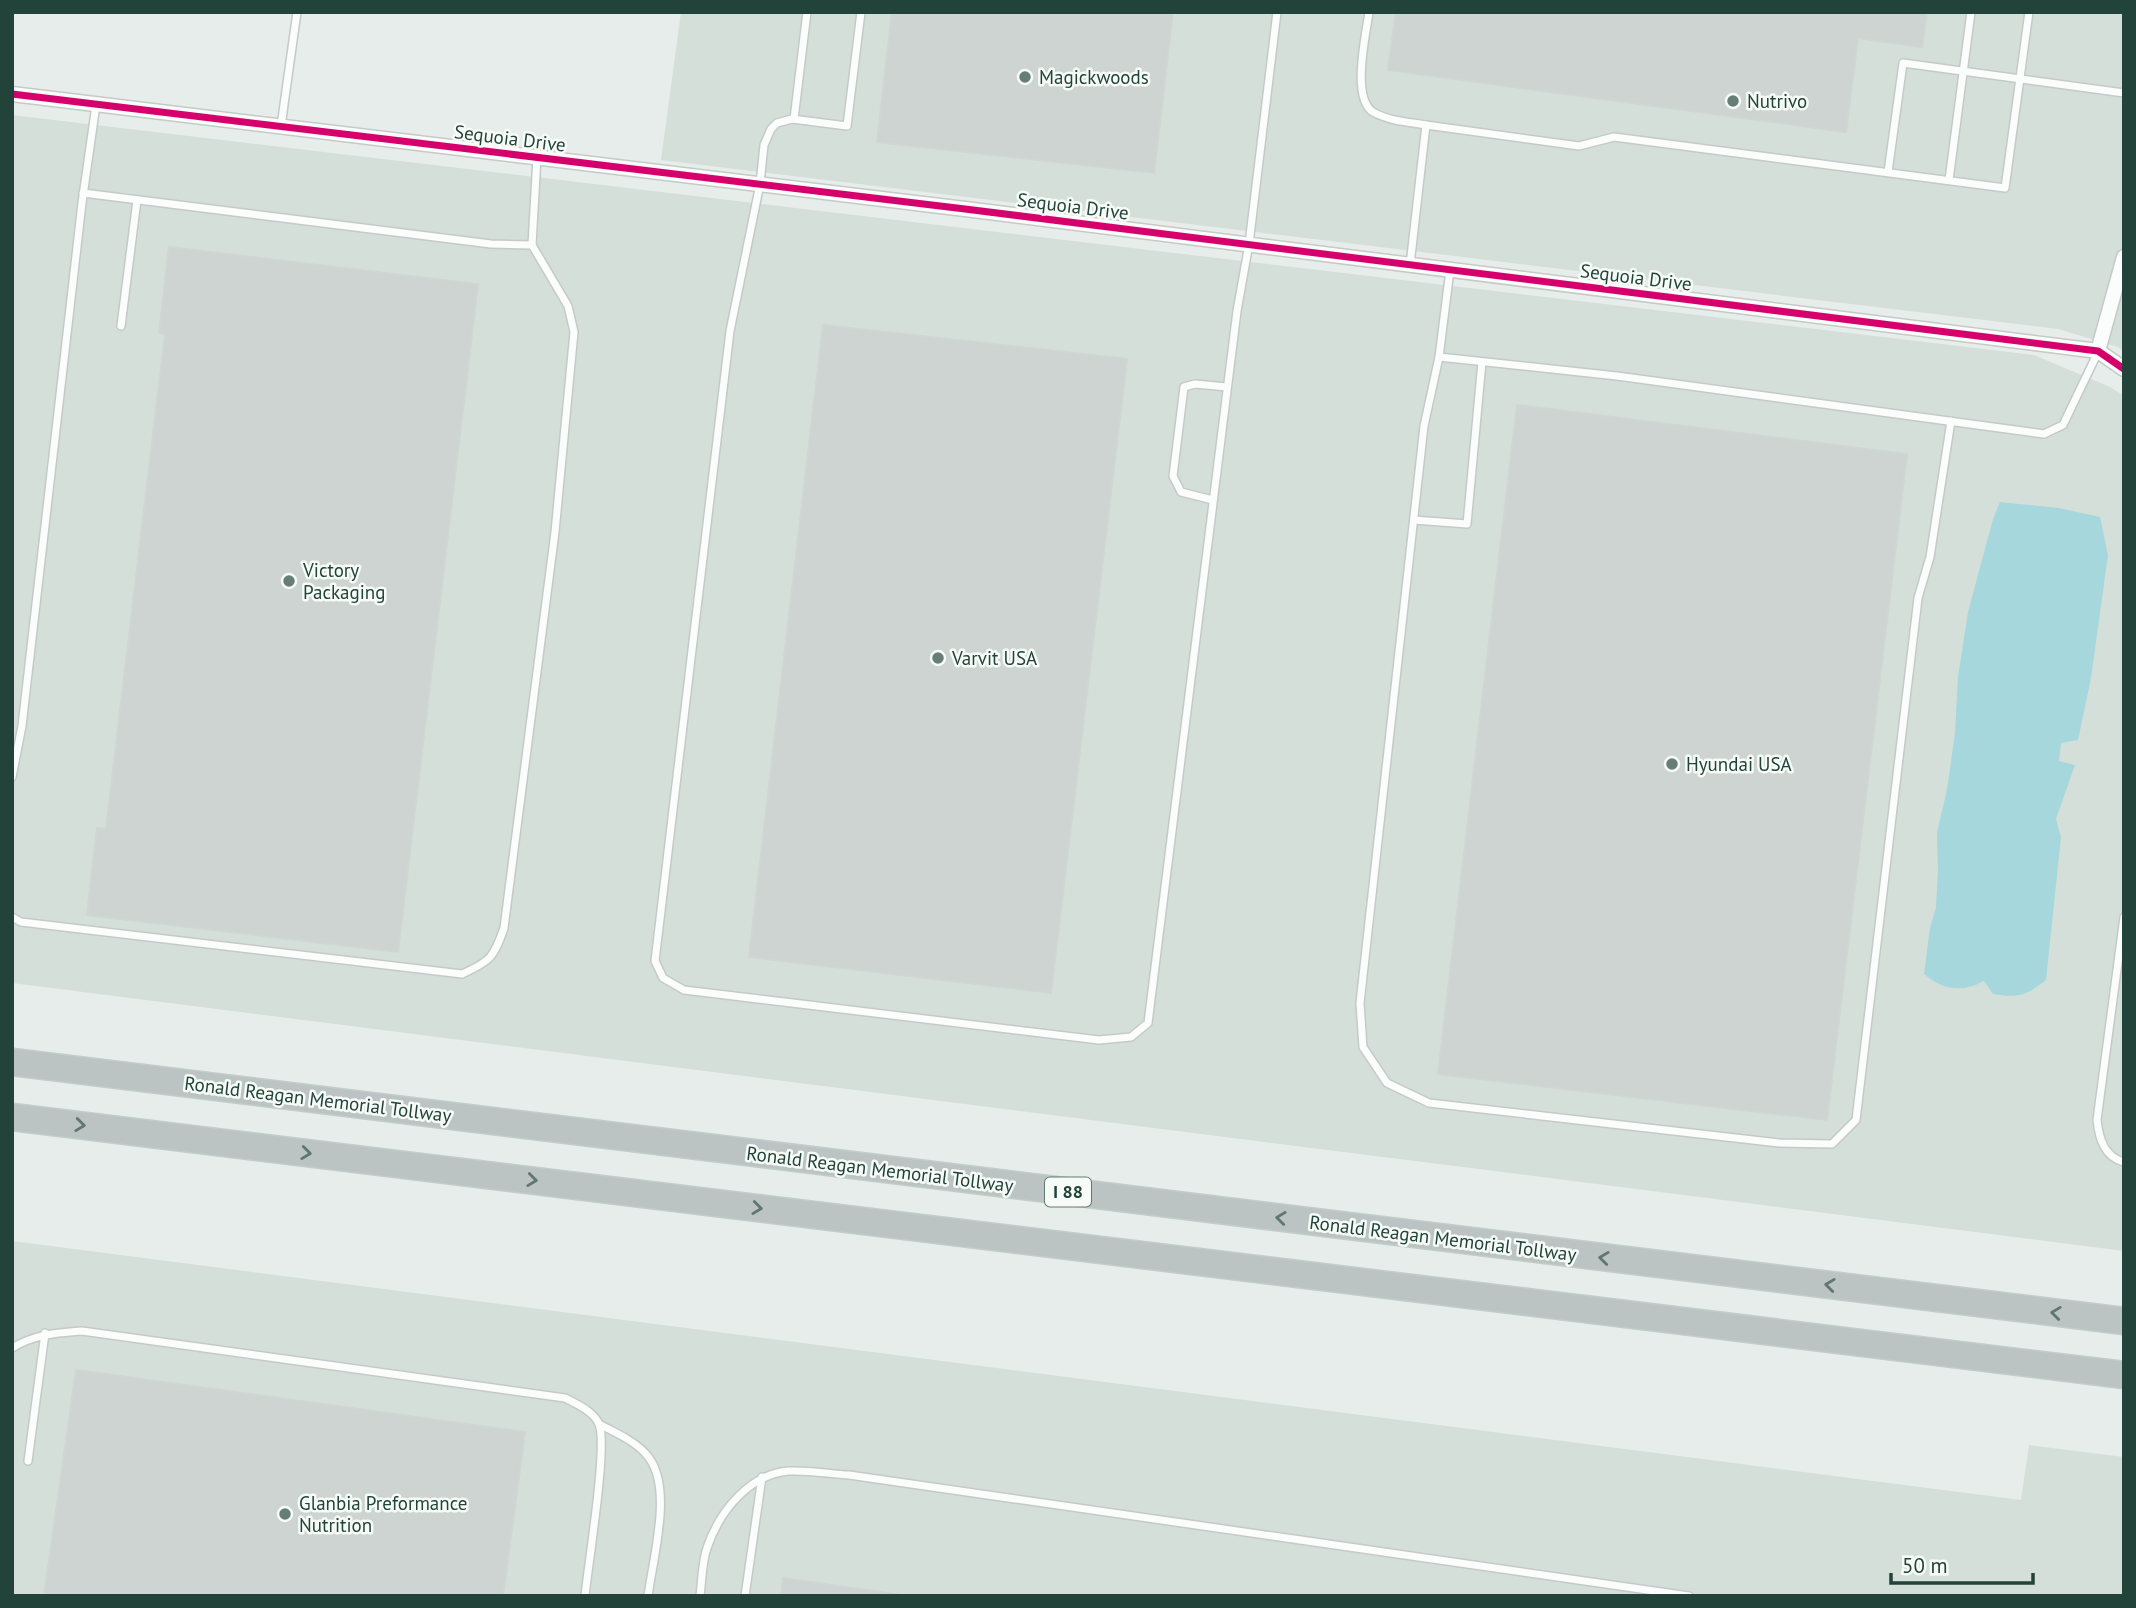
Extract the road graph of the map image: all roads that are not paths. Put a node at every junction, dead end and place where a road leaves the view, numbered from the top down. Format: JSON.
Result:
{"nodes":[{"id":1,"x":297,"y":12,"type":"edge"},
{"id":2,"x":807,"y":12,"type":"edge"},
{"id":3,"x":861,"y":12,"type":"edge"},
{"id":4,"x":1277,"y":12,"type":"edge"},
{"id":5,"x":1369,"y":12,"type":"edge"},
{"id":6,"x":1971,"y":12,"type":"edge"},
{"id":7,"x":2029,"y":12,"type":"edge"},
{"id":8,"x":1963,"y":71,"type":"junction"},
{"id":9,"x":2020,"y":79,"type":"junction"},
{"id":10,"x":2124,"y":93,"type":"edge"},
{"id":11,"x":12,"y":94,"type":"edge"},
{"id":12,"x":96,"y":104,"type":"junction"},
{"id":13,"x":794,"y":119,"type":"junction"},
{"id":14,"x":1426,"y":125,"type":"junction"},
{"id":15,"x":281,"y":126,"type":"junction"},
{"id":16,"x":537,"y":157,"type":"junction"},
{"id":17,"x":1888,"y":173,"type":"junction"},
{"id":18,"x":1949,"y":180,"type":"junction"},
{"id":19,"x":760,"y":184,"type":"junction"},
{"id":20,"x":83,"y":194,"type":"junction"},
{"id":21,"x":137,"y":200,"type":"junction"},
{"id":22,"x":1249,"y":244,"type":"junction"},
{"id":23,"x":531,"y":245,"type":"junction"},
{"id":24,"x":2124,"y":257,"type":"edge"},
{"id":25,"x":1410,"y":265,"type":"junction"},
{"id":26,"x":1450,"y":270,"type":"junction"},
{"id":27,"x":121,"y":326,"type":"dead end"},
{"id":28,"x":2098,"y":351,"type":"junction"},
{"id":29,"x":1439,"y":357,"type":"junction"},
{"id":30,"x":1482,"y":362,"type":"junction"},
{"id":31,"x":2124,"y":369,"type":"edge"},
{"id":32,"x":1227,"y":387,"type":"junction"},
{"id":33,"x":1951,"y":421,"type":"junction"},
{"id":34,"x":1213,"y":500,"type":"junction"},
{"id":35,"x":1414,"y":520,"type":"junction"},
{"id":36,"x":12,"y":778,"type":"edge"},
{"id":37,"x":12,"y":917,"type":"edge"},
{"id":38,"x":2124,"y":917,"type":"edge"},
{"id":39,"x":12,"y":1062,"type":"edge"},
{"id":40,"x":12,"y":1117,"type":"edge"},
{"id":41,"x":2124,"y":1163,"type":"edge"},
{"id":42,"x":2124,"y":1321,"type":"edge"},
{"id":43,"x":46,"y":1333,"type":"junction"},
{"id":44,"x":12,"y":1348,"type":"edge"},
{"id":45,"x":2124,"y":1375,"type":"edge"},
{"id":46,"x":599,"y":1424,"type":"junction"},
{"id":47,"x":28,"y":1461,"type":"dead end"},
{"id":48,"x":762,"y":1477,"type":"junction"},
{"id":49,"x":585,"y":1596,"type":"edge"},
{"id":50,"x":648,"y":1596,"type":"edge"},
{"id":51,"x":699,"y":1596,"type":"edge"},
{"id":52,"x":746,"y":1596,"type":"edge"},
{"id":53,"x":1689,"y":1596,"type":"edge"}],
"edges":[{"from":1,"to":15,"type":"lane"},
{"from":2,"to":13,"type":"lane"},
{"from":3,"to":13,"type":"lane"},
{"from":4,"to":22,"type":"lane"},
{"from":5,"to":14,"type":"lane"},
{"from":6,"to":8,"type":"lane"},
{"from":7,"to":9,"type":"lane"},
{"from":8,"to":9,"type":"lane"},
{"from":8,"to":17,"type":"lane"},
{"from":8,"to":18,"type":"lane"},
{"from":9,"to":10,"type":"lane"},
{"from":9,"to":18,"type":"lane"},
{"from":11,"to":12,"type":"street","name":"Sequoia Drive"},
{"from":12,"to":15,"type":"street","name":"Sequoia Drive"},
{"from":12,"to":20,"type":"lane"},
{"from":13,"to":19,"type":"lane"},
{"from":14,"to":17,"type":"lane"},
{"from":14,"to":25,"type":"lane"},
{"from":15,"to":16,"type":"street","name":"Sequoia Drive"},
{"from":16,"to":19,"type":"street","name":"Sequoia Drive"},
{"from":16,"to":23,"type":"lane"},
{"from":17,"to":18,"type":"lane"},
{"from":19,"to":22,"type":"street","name":"Sequoia Drive"},
{"from":19,"to":34,"type":"lane"},
{"from":20,"to":21,"type":"lane"},
{"from":20,"to":36,"type":"lane"},
{"from":21,"to":23,"type":"lane"},
{"from":21,"to":27,"type":"lane"},
{"from":22,"to":25,"type":"street","name":"Sequoia Drive"},
{"from":22,"to":32,"type":"lane"},
{"from":23,"to":37,"type":"lane"},
{"from":24,"to":28,"type":"street"},
{"from":25,"to":26,"type":"street","name":"Sequoia Drive"},
{"from":26,"to":28,"type":"street","name":"Sequoia Drive"},
{"from":26,"to":29,"type":"lane"},
{"from":28,"to":31,"type":"street","name":"Sequoia Drive"},
{"from":28,"to":33,"type":"lane"},
{"from":29,"to":30,"type":"lane"},
{"from":29,"to":35,"type":"lane"},
{"from":30,"to":33,"type":"lane"},
{"from":30,"to":35,"type":"lane"},
{"from":32,"to":34,"type":"lane"},
{"from":32,"to":34,"type":"lane"},
{"from":33,"to":35,"type":"lane"},
{"from":38,"to":41,"type":"lane"},
{"from":42,"to":39,"type":"highway","name":"Ronald Reagan Memorial Tollway","number":"I 88","one_way":true},
{"from":40,"to":45,"type":"highway","one_way":true},
{"from":43,"to":44,"type":"lane"},
{"from":43,"to":46,"type":"lane"},
{"from":43,"to":47,"type":"lane"},
{"from":46,"to":49,"type":"lane"},
{"from":46,"to":50,"type":"lane"},
{"from":48,"to":51,"type":"lane"},
{"from":48,"to":52,"type":"lane"},
{"from":48,"to":53,"type":"lane"}]}
